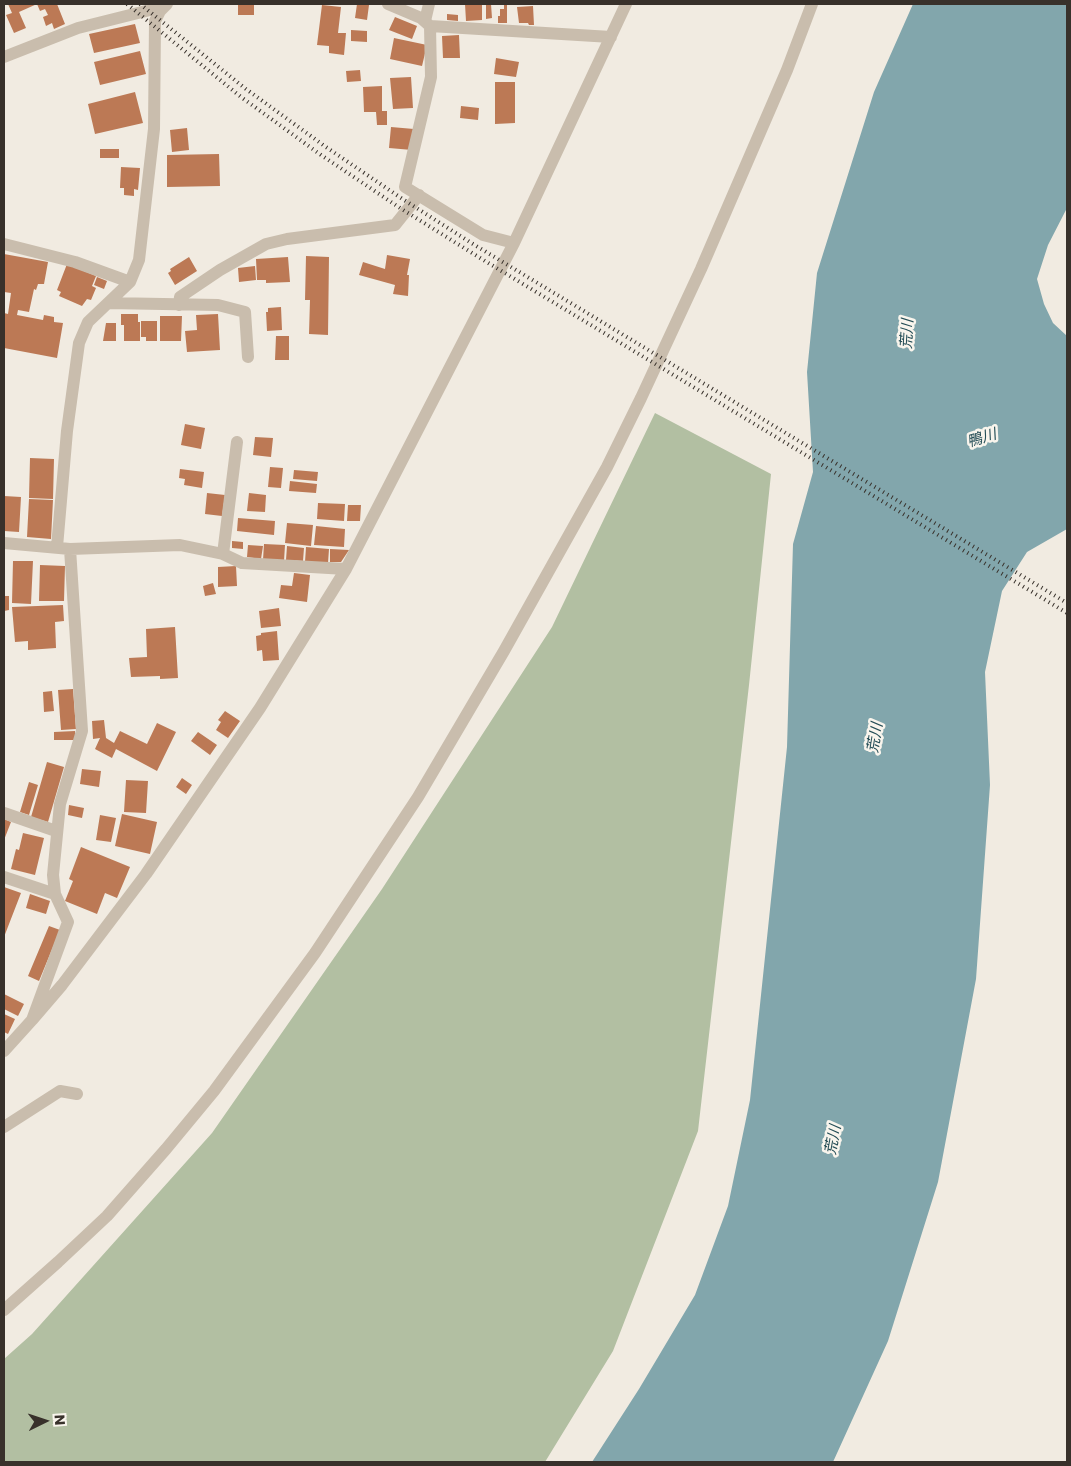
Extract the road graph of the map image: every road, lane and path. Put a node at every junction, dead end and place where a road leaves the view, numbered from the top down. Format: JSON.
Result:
{"nodes":[{"id":1,"x":388,"y":4,"type":"edge"},
{"id":2,"x":429,"y":4,"type":"edge"},
{"id":3,"x":626,"y":4,"type":"edge"},
{"id":4,"x":812,"y":4,"type":"edge"},
{"id":5,"x":163,"y":8,"type":"edge"},
{"id":6,"x":428,"y":24,"type":"junction"},
{"id":7,"x":611,"y":37,"type":"junction"},
{"id":8,"x":4,"y":57,"type":"edge"},
{"id":9,"x":419,"y":195,"type":"junction"},
{"id":10,"x":514,"y":243,"type":"junction"},
{"id":11,"x":4,"y":244,"type":"edge"},
{"id":12,"x":130,"y":282,"type":"junction"},
{"id":13,"x":108,"y":303,"type":"junction"},
{"id":14,"x":179,"y":305,"type":"junction"},
{"id":15,"x":248,"y":357,"type":"dead end"},
{"id":16,"x":237,"y":442,"type":"dead end"},
{"id":17,"x":4,"y":542,"type":"edge"},
{"id":18,"x":56,"y":547,"type":"junction"},
{"id":19,"x":70,"y":549,"type":"junction"},
{"id":20,"x":224,"y":554,"type":"junction"},
{"id":21,"x":346,"y":569,"type":"junction"},
{"id":22,"x":4,"y":813,"type":"edge"},
{"id":23,"x":56,"y":831,"type":"junction"},
{"id":24,"x":4,"y":876,"type":"edge"},
{"id":25,"x":55,"y":894,"type":"junction"},
{"id":26,"x":32,"y":1020,"type":"junction"},
{"id":27,"x":4,"y":1051,"type":"edge"},
{"id":28,"x":77,"y":1094,"type":"dead end"},
{"id":29,"x":4,"y":1127,"type":"edge"},
{"id":30,"x":4,"y":1310,"type":"edge"}],
"edges":[{"from":1,"to":6,"type":"street"},
{"from":2,"to":6,"type":"street"},
{"from":3,"to":7,"type":"street"},
{"from":4,"to":30,"type":"street"},
{"from":5,"to":8,"type":"street"},
{"from":5,"to":12,"type":"street"},
{"from":6,"to":7,"type":"street"},
{"from":6,"to":9,"type":"street"},
{"from":7,"to":10,"type":"street"},
{"from":9,"to":10,"type":"street"},
{"from":9,"to":14,"type":"street"},
{"from":10,"to":21,"type":"street"},
{"from":11,"to":12,"type":"street"},
{"from":12,"to":13,"type":"street"},
{"from":13,"to":14,"type":"street"},
{"from":13,"to":18,"type":"street"},
{"from":14,"to":15,"type":"street"},
{"from":16,"to":20,"type":"street"},
{"from":17,"to":18,"type":"street"},
{"from":18,"to":19,"type":"street"},
{"from":19,"to":20,"type":"street"},
{"from":19,"to":23,"type":"street"},
{"from":20,"to":21,"type":"street"},
{"from":21,"to":26,"type":"street"},
{"from":22,"to":23,"type":"street"},
{"from":23,"to":25,"type":"street"},
{"from":24,"to":25,"type":"street"},
{"from":25,"to":26,"type":"street"},
{"from":26,"to":27,"type":"street"},
{"from":28,"to":29,"type":"street"}]}
